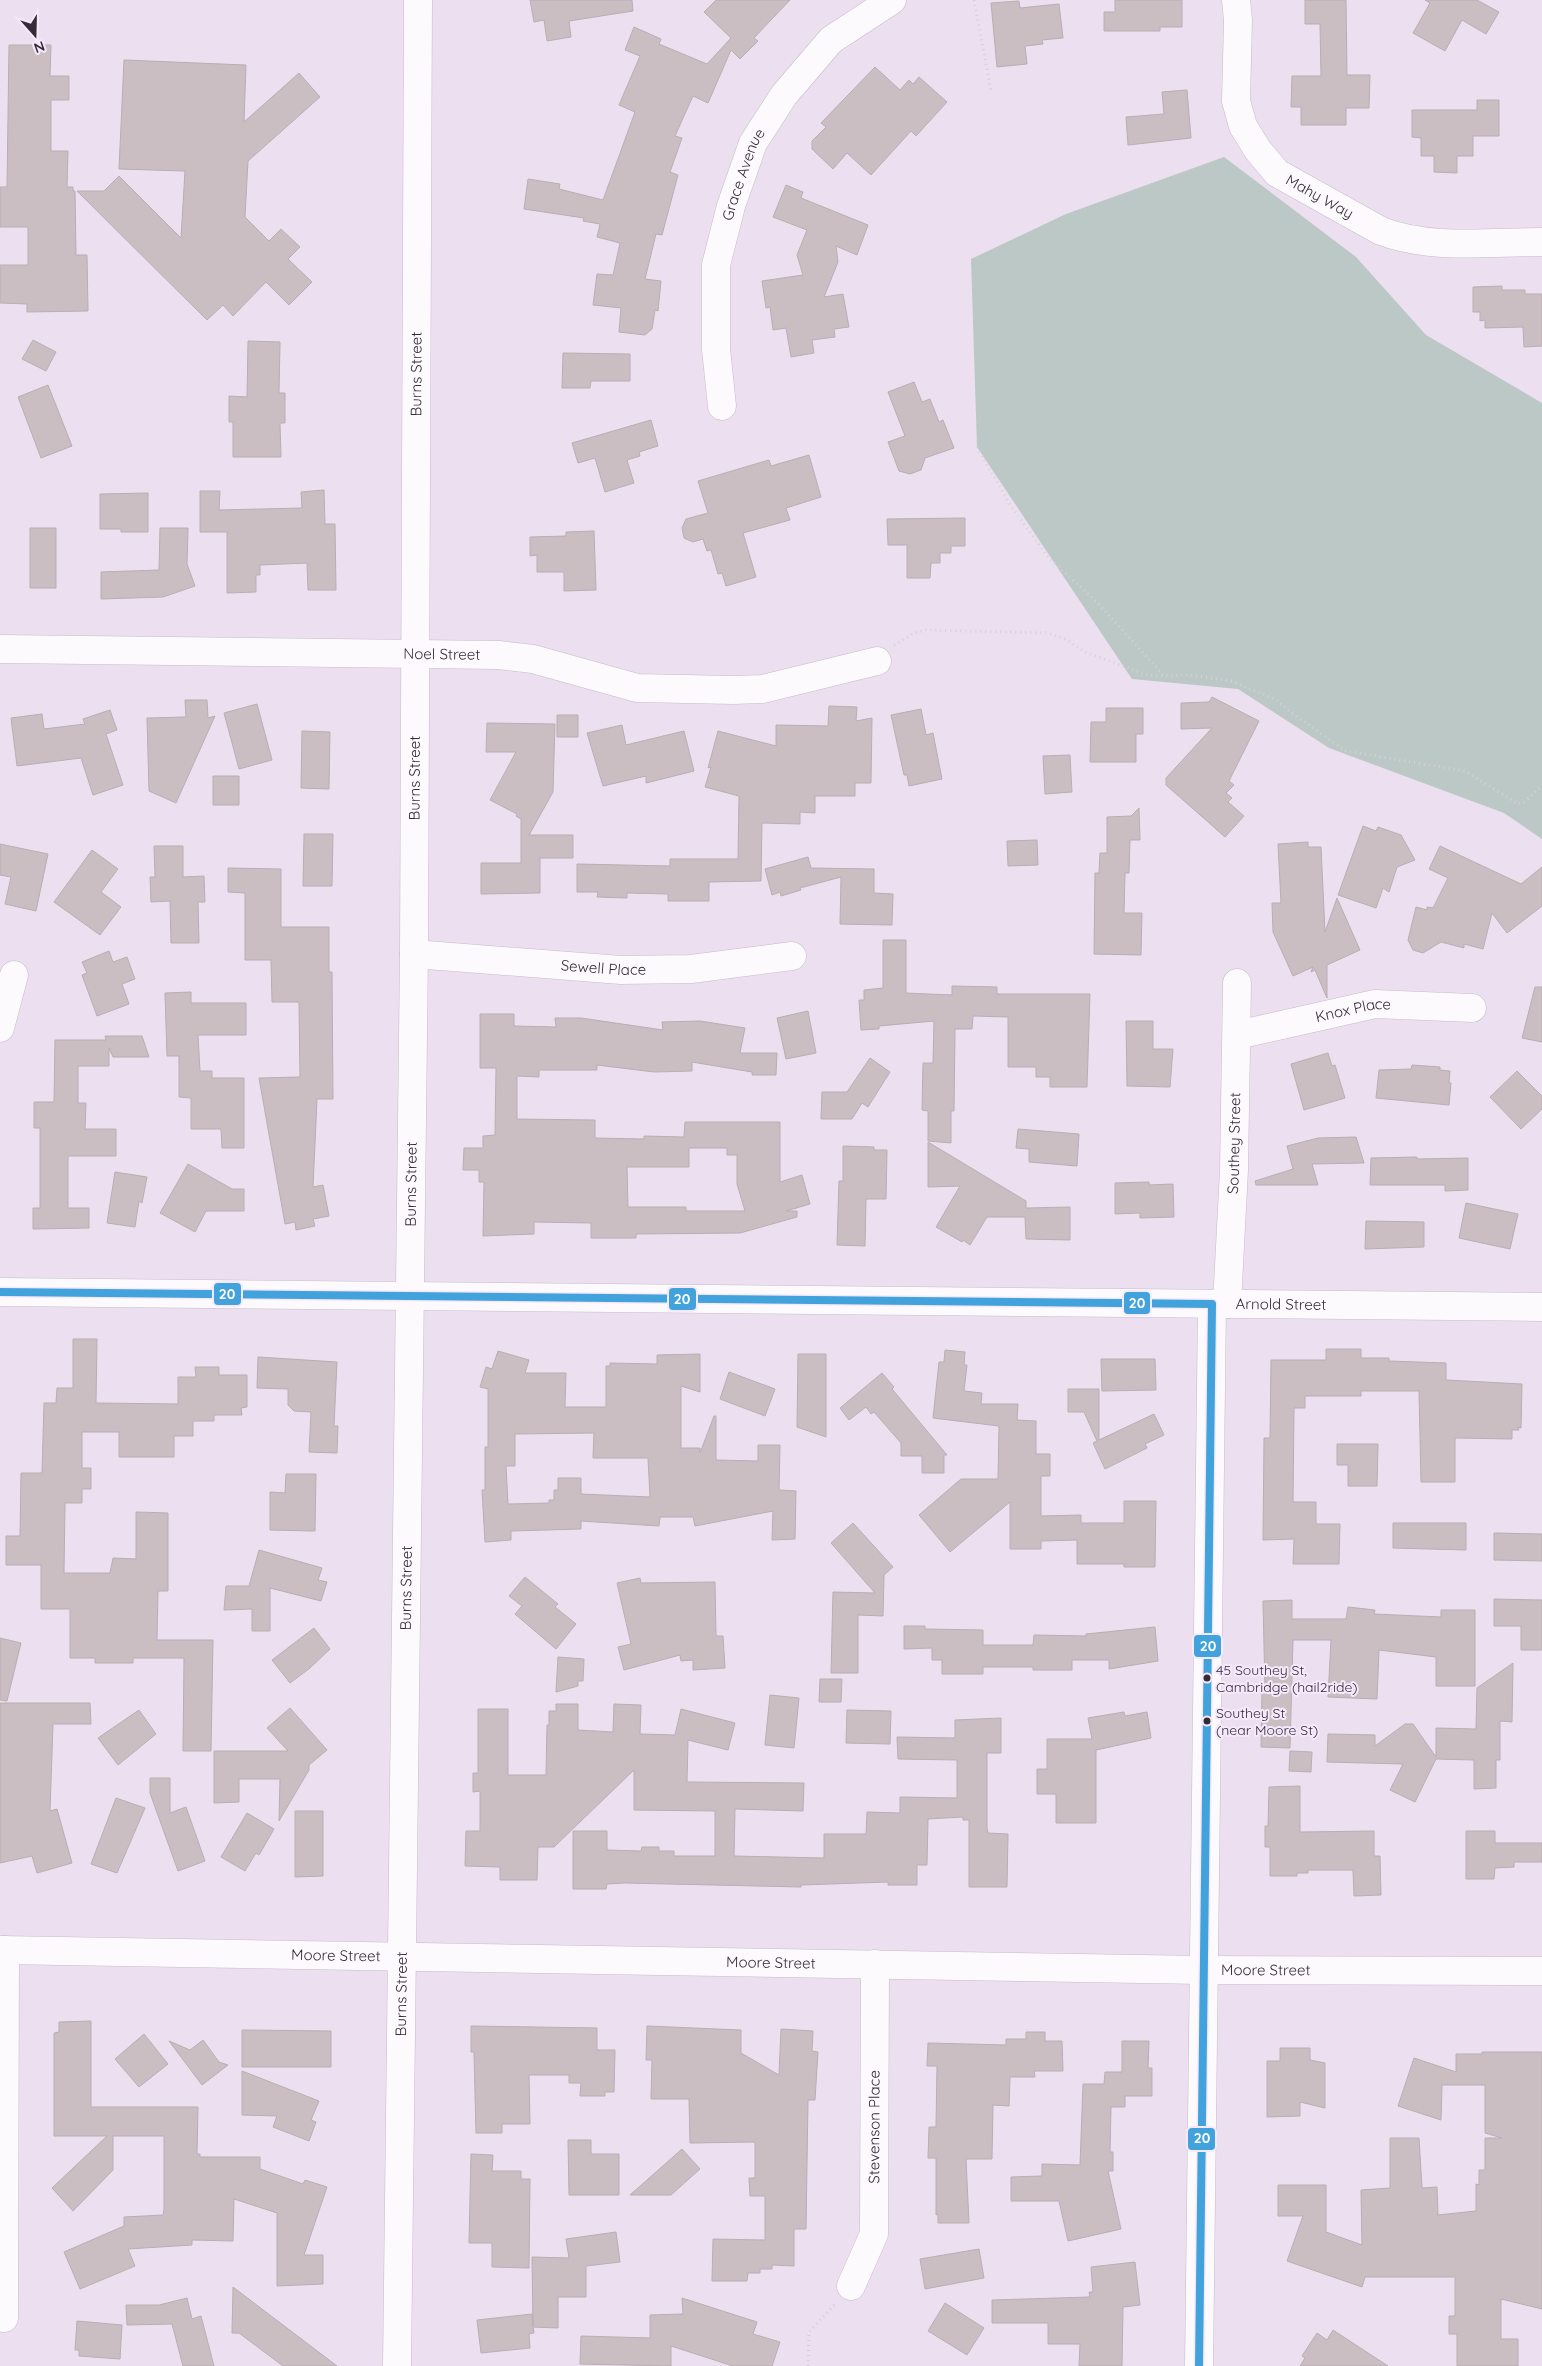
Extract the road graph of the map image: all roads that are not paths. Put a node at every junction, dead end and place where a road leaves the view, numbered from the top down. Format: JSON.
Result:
{"nodes":[{"id":1,"x":418,"y":0,"type":"edge"},
{"id":2,"x":892,"y":0,"type":"edge"},
{"id":3,"x":1236,"y":0,"type":"edge"},
{"id":4,"x":1542,"y":242,"type":"edge"},
{"id":5,"x":722,"y":406,"type":"dead end"},
{"id":6,"x":0,"y":649,"type":"edge"},
{"id":7,"x":414,"y":653,"type":"junction"},
{"id":8,"x":877,"y":660,"type":"road end"},
{"id":9,"x":414,"y":954,"type":"junction"},
{"id":10,"x":792,"y":956,"type":"dead end"},
{"id":11,"x":14,"y":975,"type":"dead end"},
{"id":12,"x":1238,"y":983,"type":"dead end"},
{"id":13,"x":1472,"y":1008,"type":"dead end"},
{"id":14,"x":0,"y":1028,"type":"edge"},
{"id":15,"x":1237,"y":1035,"type":"junction"},
{"id":16,"x":0,"y":1292,"type":"edge"},
{"id":17,"x":409,"y":1295,"type":"junction"},
{"id":18,"x":1219,"y":1304,"type":"junction"},
{"id":19,"x":1542,"y":1307,"type":"edge"},
{"id":20,"x":2,"y":1950,"type":"edge"},
{"id":21,"x":401,"y":1958,"type":"junction"},
{"id":22,"x":875,"y":1964,"type":"junction"},
{"id":23,"x":1204,"y":1970,"type":"junction"},
{"id":24,"x":1542,"y":1971,"type":"edge"},
{"id":25,"x":851,"y":2286,"type":"road end"},
{"id":26,"x":4,"y":2318,"type":"dead end"},
{"id":27,"x":397,"y":2366,"type":"edge"},
{"id":28,"x":1199,"y":2366,"type":"edge"}],
"edges":[{"from":1,"to":7,"type":"street","name":"Burns Street"},
{"from":2,"to":5,"type":"street","name":"Grace Avenue"},
{"from":3,"to":4,"type":"street","name":"Mahy Way"},
{"from":6,"to":7,"type":"street","name":"Noel Street"},
{"from":7,"to":8,"type":"street","name":"Noel Street"},
{"from":7,"to":9,"type":"street","name":"Burns Street"},
{"from":9,"to":10,"type":"street","name":"Sewell Place"},
{"from":9,"to":17,"type":"street","name":"Burns Street"},
{"from":11,"to":14,"type":"street"},
{"from":12,"to":15,"type":"street","name":"Southey Street"},
{"from":13,"to":15,"type":"street","name":"Knox Place"},
{"from":15,"to":18,"type":"street","name":"Southey Street"},
{"from":16,"to":17,"type":"street","name":"Arnold Street"},
{"from":17,"to":18,"type":"street","name":"Arnold Street"},
{"from":17,"to":21,"type":"street","name":"Burns Street"},
{"from":18,"to":19,"type":"street","name":"Arnold Street"},
{"from":18,"to":23,"type":"street","name":"Southey Street"},
{"from":20,"to":21,"type":"street","name":"Moore Street"},
{"from":20,"to":26,"type":"street"},
{"from":21,"to":22,"type":"street","name":"Moore Street"},
{"from":21,"to":27,"type":"street","name":"Burns Street"},
{"from":22,"to":23,"type":"street","name":"Moore Street"},
{"from":22,"to":25,"type":"street","name":"Stevenson Place"},
{"from":23,"to":24,"type":"street","name":"Moore Street"},
{"from":23,"to":28,"type":"street","name":"Southey Street"}]}
